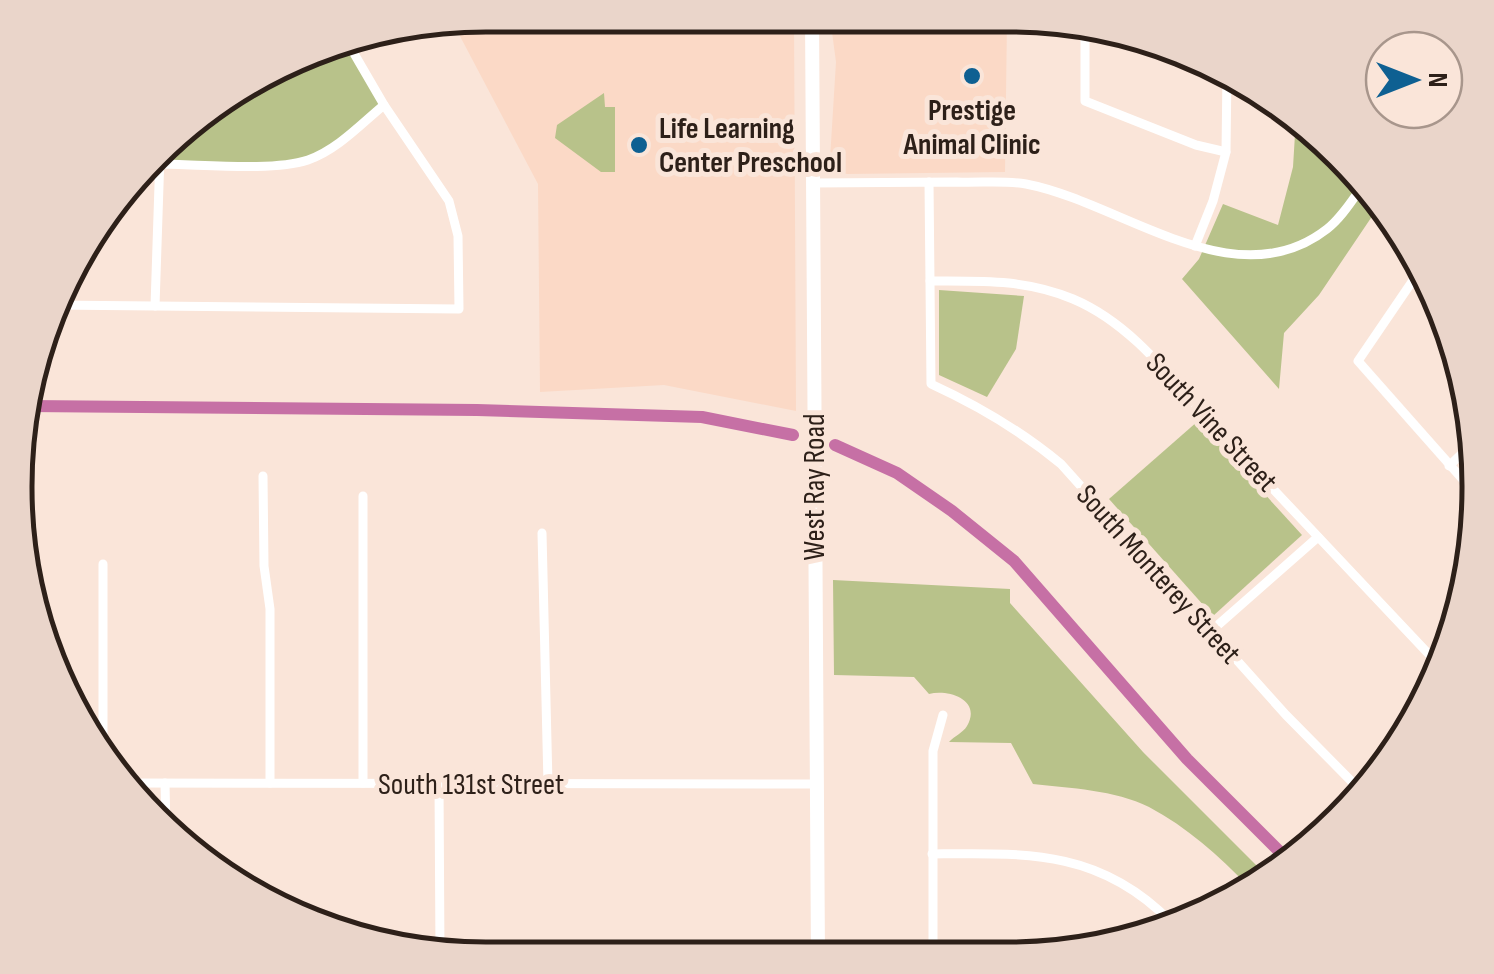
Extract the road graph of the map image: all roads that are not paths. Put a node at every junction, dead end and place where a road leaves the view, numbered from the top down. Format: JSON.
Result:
{"nodes":[{"id":1,"x":812,"y":32,"type":"edge"},
{"id":2,"x":1086,"y":39,"type":"edge"},
{"id":3,"x":354,"y":53,"type":"edge"},
{"id":4,"x":1227,"y":89,"type":"edge"},
{"id":5,"x":384,"y":105,"type":"junction"},
{"id":6,"x":1226,"y":152,"type":"junction"},
{"id":7,"x":172,"y":160,"type":"edge"},
{"id":8,"x":160,"y":172,"type":"edge"},
{"id":9,"x":929,"y":182,"type":"junction"},
{"id":10,"x":813,"y":183,"type":"junction"},
{"id":11,"x":1356,"y":195,"type":"edge"},
{"id":12,"x":1195,"y":246,"type":"junction"},
{"id":13,"x":1412,"y":281,"type":"edge"},
{"id":14,"x":930,"y":282,"type":"junction"},
{"id":15,"x":70,"y":305,"type":"edge"},
{"id":16,"x":155,"y":306,"type":"junction"},
{"id":17,"x":1461,"y":455,"type":"edge"},
{"id":18,"x":1449,"y":466,"type":"junction"},
{"id":19,"x":263,"y":476,"type":"dead end"},
{"id":20,"x":1462,"y":479,"type":"edge"},
{"id":21,"x":363,"y":496,"type":"dead end"},
{"id":22,"x":542,"y":533,"type":"dead end"},
{"id":23,"x":1318,"y":537,"type":"junction"},
{"id":24,"x":103,"y":564,"type":"dead end"},
{"id":25,"x":1210,"y":632,"type":"junction"},
{"id":26,"x":1429,"y":655,"type":"edge"},
{"id":27,"x":943,"y":716,"type":"dead end"},
{"id":28,"x":103,"y":730,"type":"edge"},
{"id":29,"x":141,"y":782,"type":"edge"},
{"id":30,"x":1353,"y":782,"type":"edge"},
{"id":31,"x":166,"y":783,"type":"junction"},
{"id":32,"x":270,"y":783,"type":"junction"},
{"id":33,"x":363,"y":784,"type":"junction"},
{"id":34,"x":440,"y":784,"type":"junction"},
{"id":35,"x":548,"y":784,"type":"junction"},
{"id":36,"x":816,"y":784,"type":"junction"},
{"id":37,"x":166,"y":808,"type":"edge"},
{"id":38,"x":932,"y":854,"type":"junction"},
{"id":39,"x":1161,"y":914,"type":"edge"},
{"id":40,"x":440,"y":939,"type":"edge"},
{"id":41,"x":818,"y":942,"type":"edge"},
{"id":42,"x":933,"y":942,"type":"edge"}],
"edges":[{"from":1,"to":10,"type":"main road","name":"West Ray Road"},
{"from":2,"to":6,"type":"street"},
{"from":3,"to":5,"type":"street"},
{"from":4,"to":6,"type":"street"},
{"from":5,"to":7,"type":"street"},
{"from":5,"to":16,"type":"street"},
{"from":6,"to":12,"type":"street"},
{"from":8,"to":16,"type":"street"},
{"from":9,"to":10,"type":"street"},
{"from":9,"to":12,"type":"street"},
{"from":9,"to":14,"type":"street"},
{"from":10,"to":36,"type":"main road","name":"West Ray Road"},
{"from":11,"to":12,"type":"street"},
{"from":13,"to":18,"type":"street"},
{"from":14,"to":23,"type":"street","name":"South Vine Street"},
{"from":14,"to":25,"type":"street","name":"South Monterey Street"},
{"from":15,"to":16,"type":"street"},
{"from":17,"to":18,"type":"street"},
{"from":18,"to":20,"type":"street"},
{"from":19,"to":32,"type":"street"},
{"from":21,"to":33,"type":"street"},
{"from":22,"to":35,"type":"street"},
{"from":23,"to":25,"type":"street"},
{"from":23,"to":26,"type":"street","name":"South Vine Street"},
{"from":24,"to":28,"type":"street"},
{"from":25,"to":30,"type":"street","name":"South Monterey Street"},
{"from":27,"to":38,"type":"street"},
{"from":29,"to":31,"type":"street","name":"South 131st Street"},
{"from":31,"to":32,"type":"street","name":"South 131st Street"},
{"from":31,"to":37,"type":"street"},
{"from":32,"to":33,"type":"street","name":"South 131st Street"},
{"from":33,"to":34,"type":"street","name":"South 131st Street"},
{"from":34,"to":35,"type":"street","name":"South 131st Street"},
{"from":34,"to":40,"type":"street"},
{"from":35,"to":36,"type":"street","name":"South 131st Street"},
{"from":36,"to":41,"type":"main road","name":"West Ray Road"},
{"from":38,"to":39,"type":"street"},
{"from":38,"to":42,"type":"street"}]}
